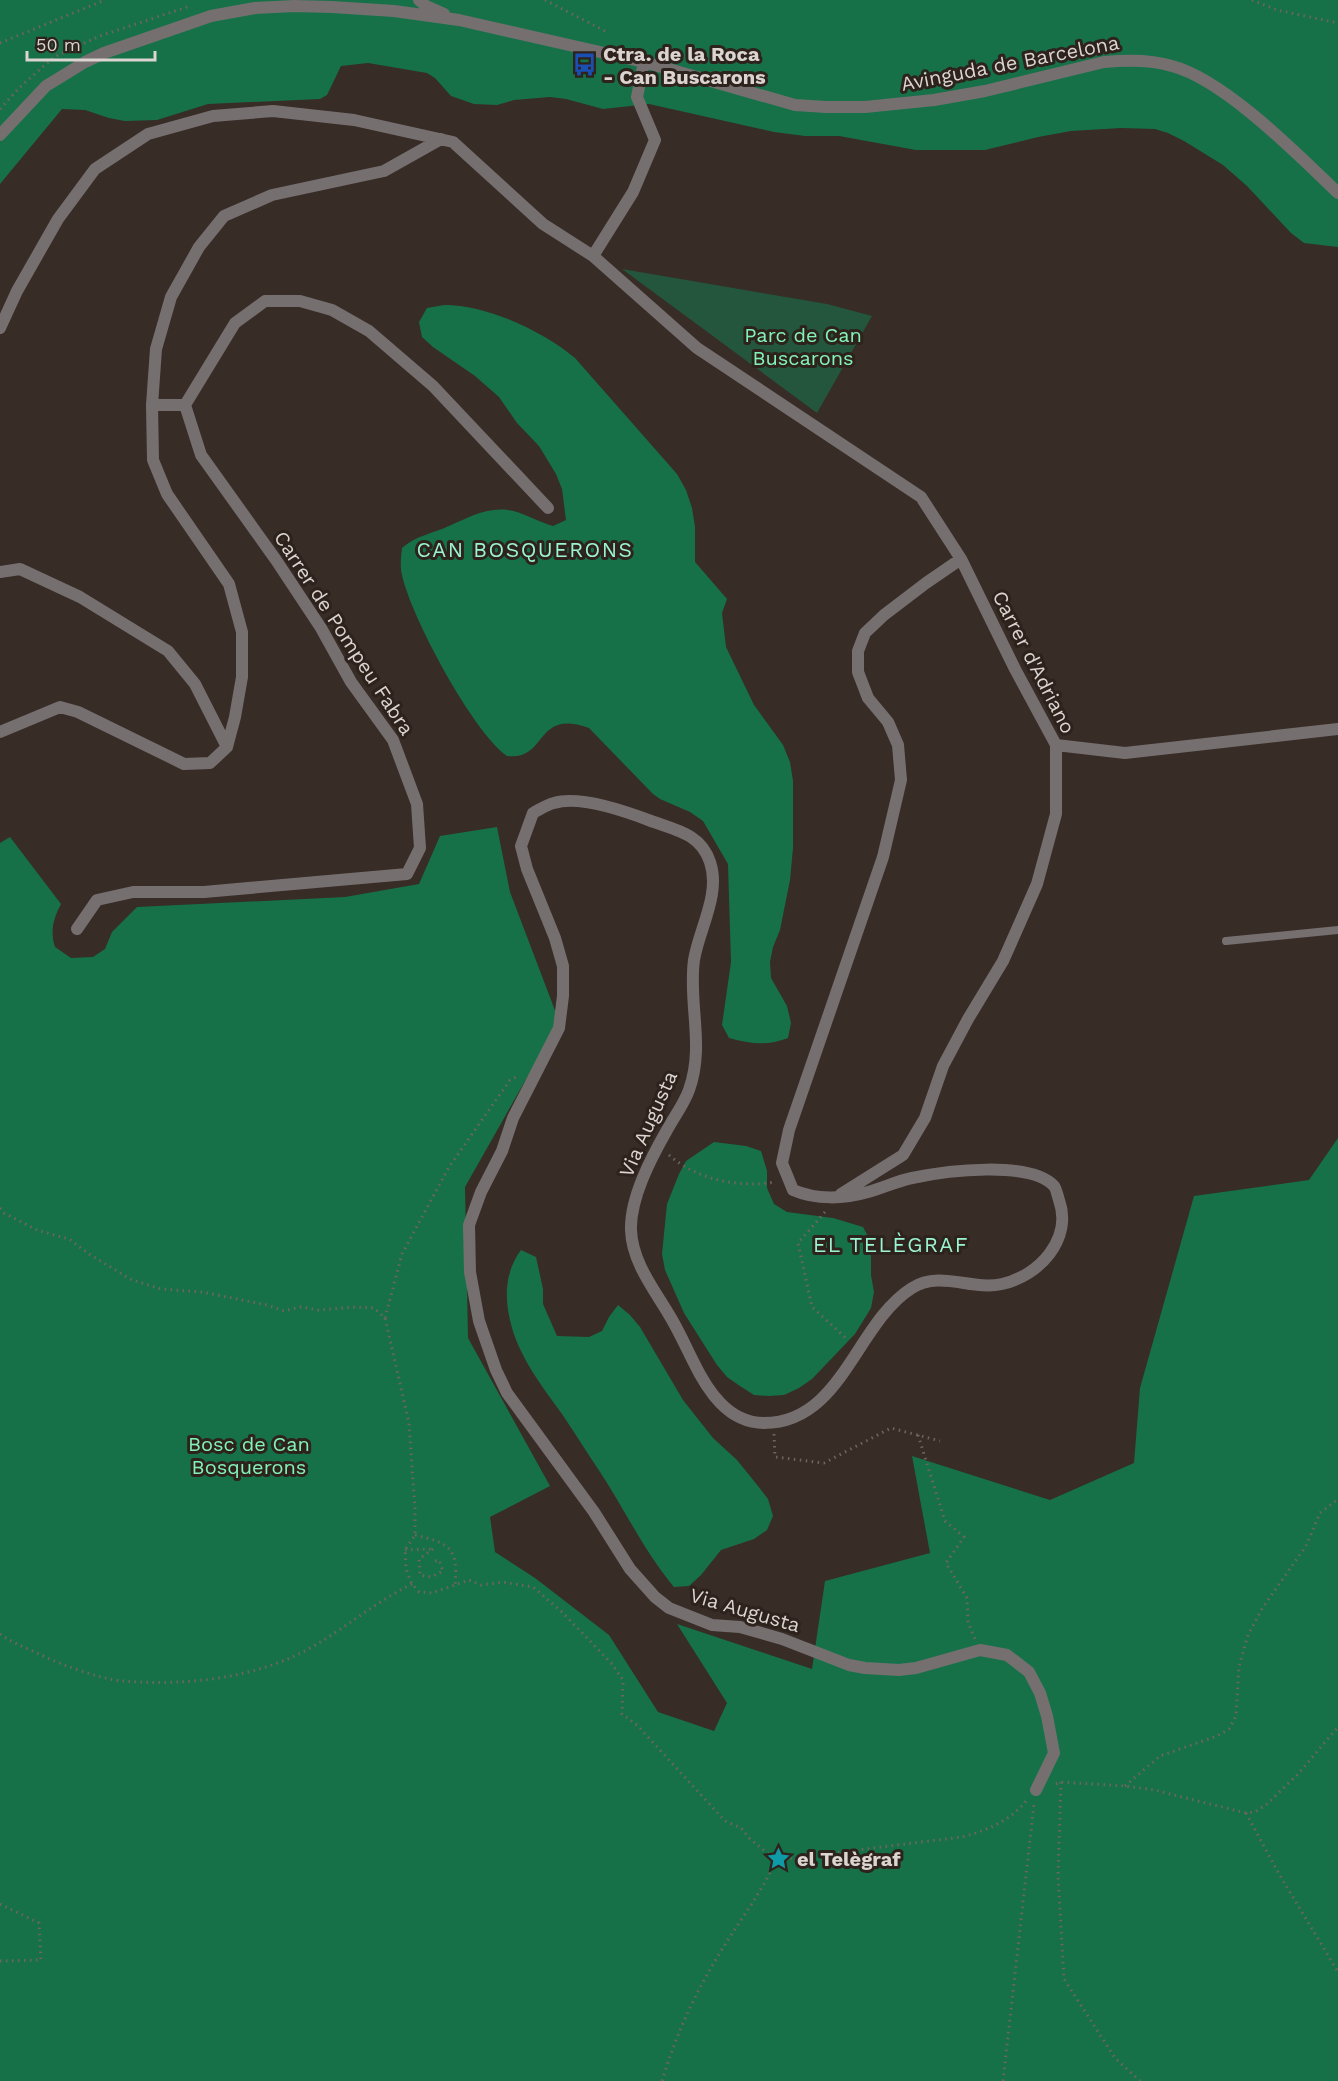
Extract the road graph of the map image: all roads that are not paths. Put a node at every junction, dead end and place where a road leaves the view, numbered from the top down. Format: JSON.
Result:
{"nodes":[{"id":1,"x":345,"y":0,"type":"edge"},
{"id":2,"x":419,"y":0,"type":"edge"},
{"id":3,"x":393,"y":6,"type":"edge"},
{"id":4,"x":332,"y":7,"type":"junction"},
{"id":5,"x":459,"y":20,"type":"junction"},
{"id":6,"x":644,"y":62,"type":"junction"},
{"id":7,"x":0,"y":135,"type":"edge"},
{"id":8,"x":441,"y":139,"type":"junction"},
{"id":9,"x":1338,"y":194,"type":"edge"},
{"id":10,"x":593,"y":256,"type":"junction"},
{"id":11,"x":0,"y":328,"type":"edge"},
{"id":12,"x":152,"y":405,"type":"junction"},
{"id":13,"x":185,"y":405,"type":"junction"},
{"id":14,"x":548,"y":508,"type":"dead end"},
{"id":15,"x":961,"y":559,"type":"junction"},
{"id":16,"x":0,"y":572,"type":"edge"},
{"id":17,"x":1338,"y":729,"type":"edge"},
{"id":18,"x":0,"y":732,"type":"edge"},
{"id":19,"x":1056,"y":745,"type":"junction"},
{"id":20,"x":227,"y":747,"type":"junction"},
{"id":21,"x":77,"y":929,"type":"dead end"},
{"id":22,"x":1338,"y":930,"type":"edge"},
{"id":23,"x":1226,"y":941,"type":"dead end"},
{"id":24,"x":838,"y":1197,"type":"junction"},
{"id":25,"x":1036,"y":1790,"type":"road end"}],
"edges":[{"from":1,"to":4,"type":"street"},
{"from":2,"to":5,"type":"street"},
{"from":3,"to":4,"type":"street"},
{"from":3,"to":5,"type":"street"},
{"from":4,"to":7,"type":"street"},
{"from":5,"to":6,"type":"street","name":"Avinguda de Barcelona"},
{"from":6,"to":9,"type":"street","name":"Avinguda de Barcelona"},
{"from":6,"to":10,"type":"street"},
{"from":8,"to":10,"type":"street","name":"Carrer d'Adriano"},
{"from":8,"to":11,"type":"street","name":"Carrer d'Adriano"},
{"from":8,"to":12,"type":"street"},
{"from":10,"to":15,"type":"street","name":"Carrer d'Adriano"},
{"from":12,"to":13,"type":"street"},
{"from":12,"to":20,"type":"street"},
{"from":13,"to":14,"type":"street"},
{"from":13,"to":21,"type":"street","name":"Carrer de Pompeu Fabra"},
{"from":15,"to":19,"type":"street","name":"Carrer d'Adriano"},
{"from":15,"to":24,"type":"street","name":"Via Augusta"},
{"from":16,"to":20,"type":"street"},
{"from":17,"to":19,"type":"street"},
{"from":18,"to":20,"type":"street"},
{"from":19,"to":24,"type":"street","name":"Carrer d'Adriano"},
{"from":22,"to":23,"type":"lane"},
{"from":24,"to":25,"type":"street","name":"Via Augusta"}]}
